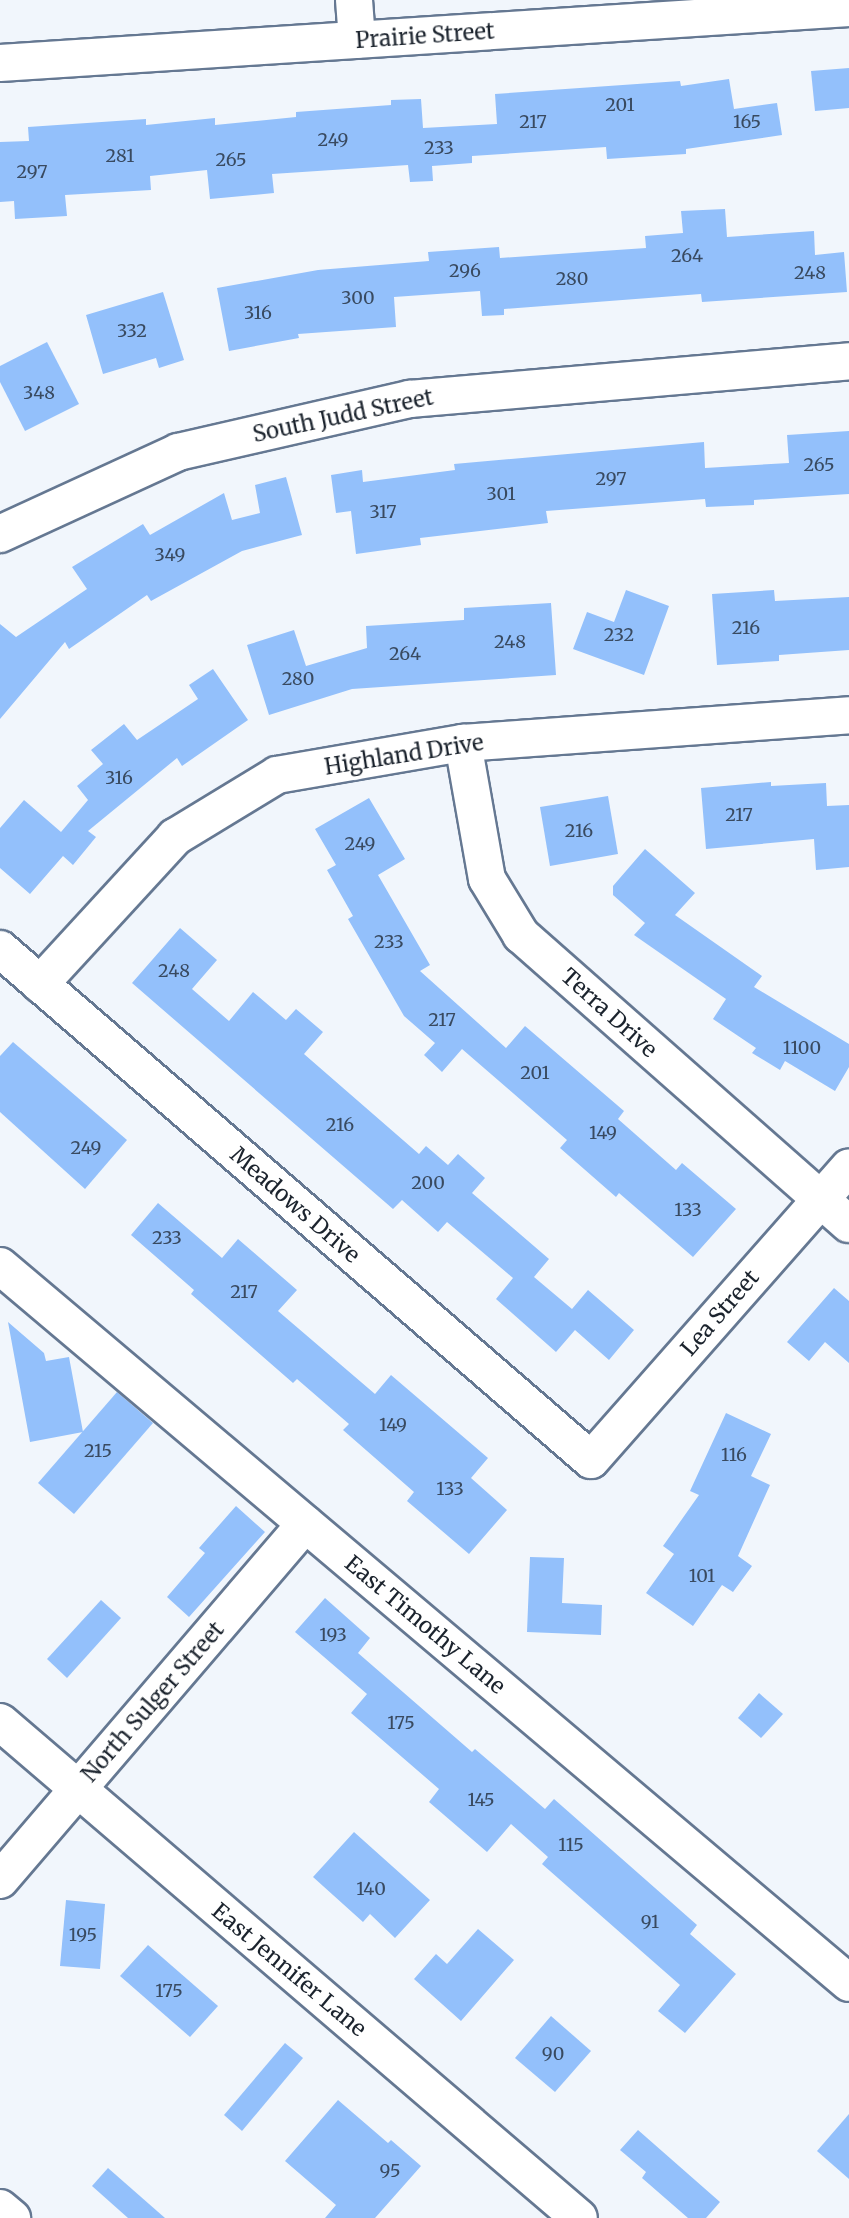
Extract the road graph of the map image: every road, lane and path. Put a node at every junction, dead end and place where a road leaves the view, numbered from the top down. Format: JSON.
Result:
{"nodes":[{"id":1,"x":354,"y":0,"type":"edge"},
{"id":2,"x":849,"y":8,"type":"edge"},
{"id":3,"x":357,"y":40,"type":"junction"},
{"id":4,"x":0,"y":63,"type":"edge"},
{"id":5,"x":849,"y":361,"type":"edge"},
{"id":6,"x":0,"y":534,"type":"edge"},
{"id":7,"x":849,"y":715,"type":"edge"},
{"id":8,"x":463,"y":743,"type":"junction"},
{"id":9,"x":0,"y":949,"type":"edge"},
{"id":10,"x":40,"y":984,"type":"junction"},
{"id":11,"x":849,"y":1167,"type":"edge"},
{"id":12,"x":820,"y":1200,"type":"junction"},
{"id":13,"x":849,"y":1224,"type":"edge"},
{"id":14,"x":0,"y":1266,"type":"edge"},
{"id":15,"x":591,"y":1460,"type":"joint"},
{"id":16,"x":305,"y":1524,"type":"junction"},
{"id":17,"x":0,"y":1722,"type":"edge"},
{"id":18,"x":77,"y":1790,"type":"junction"},
{"id":19,"x":0,"y":1880,"type":"edge"},
{"id":20,"x":849,"y":1983,"type":"edge"},
{"id":21,"x":0,"y":2208,"type":"edge"},
{"id":22,"x":12,"y":2218,"type":"edge"},
{"id":23,"x":579,"y":2218,"type":"edge"}],
"edges":[{"from":1,"to":3,"type":"street"},
{"from":2,"to":3,"type":"street","name":"Prairie Street"},
{"from":3,"to":4,"type":"street","name":"Prairie Street"},
{"from":5,"to":6,"type":"street","name":"South Judd Street"},
{"from":7,"to":8,"type":"street","name":"Highland Drive"},
{"from":8,"to":10,"type":"street","name":"Highland Drive"},
{"from":8,"to":12,"type":"street","name":"Terra Drive"},
{"from":9,"to":10,"type":"street","name":"Meadows Drive"},
{"from":10,"to":15,"type":"street","name":"Meadows Drive"},
{"from":11,"to":12,"type":"street","name":"Lea Street"},
{"from":12,"to":13,"type":"street","name":"Terra Drive"},
{"from":12,"to":15,"type":"street","name":"Lea Street"},
{"from":14,"to":16,"type":"street","name":"East Timothy Lane"},
{"from":16,"to":18,"type":"street","name":"North Sulger Street"},
{"from":16,"to":20,"type":"street","name":"East Timothy Lane"},
{"from":17,"to":18,"type":"street","name":"East Jennifer Lane"},
{"from":18,"to":19,"type":"street","name":"North Sulger Street"},
{"from":18,"to":23,"type":"street","name":"East Jennifer Lane"},
{"from":21,"to":22,"type":"street"}]}
